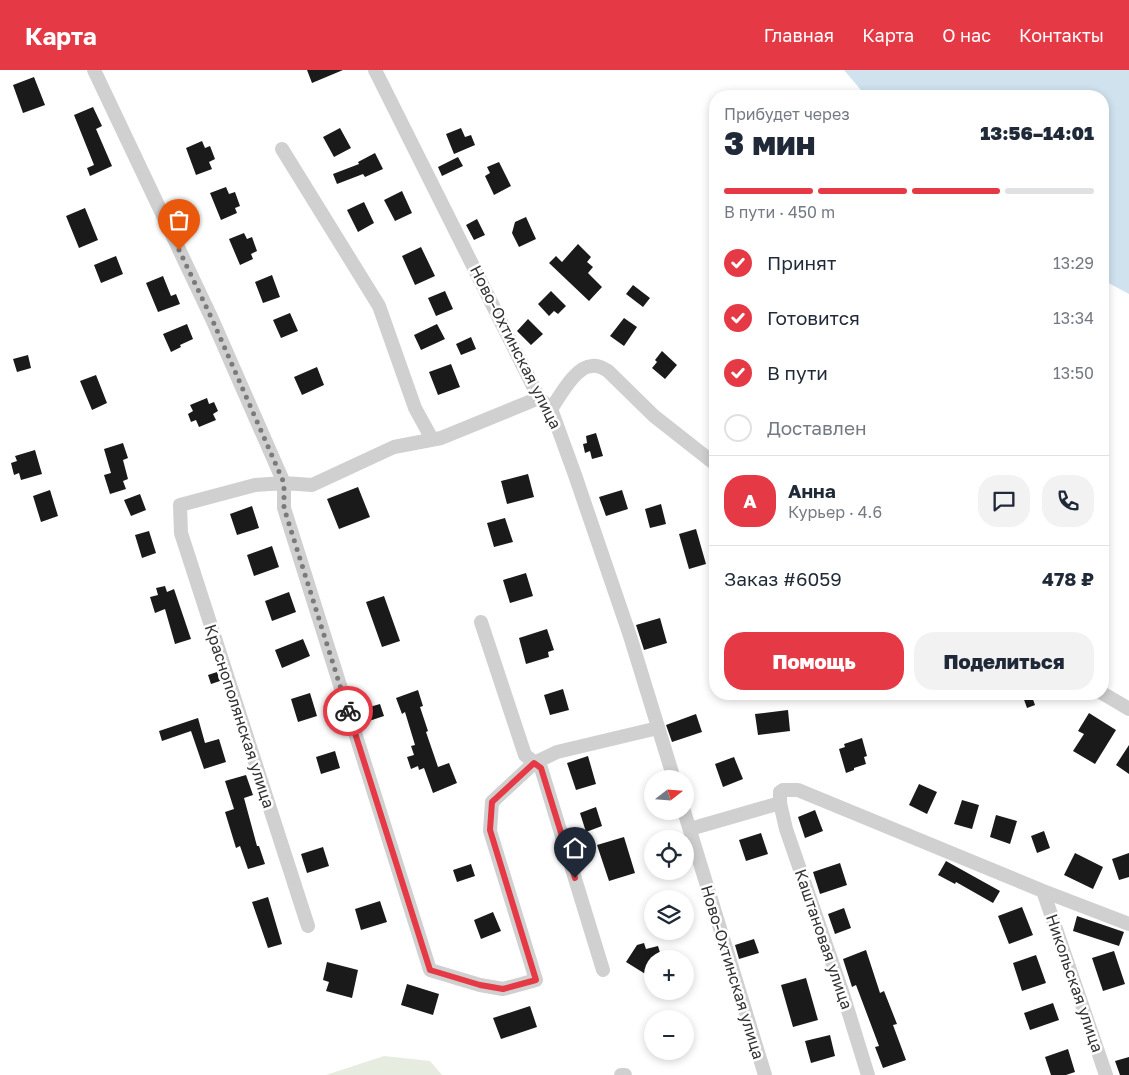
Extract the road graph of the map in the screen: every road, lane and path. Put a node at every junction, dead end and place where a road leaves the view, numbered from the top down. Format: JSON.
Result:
{"nodes":[{"id":1,"x":94,"y":70,"type":"edge"},
{"id":2,"x":375,"y":70,"type":"edge"},
{"id":3,"x":282,"y":149,"type":"dead end"},
{"id":4,"x":539,"y":398,"type":"junction"},
{"id":5,"x":551,"y":409,"type":"junction"},
{"id":6,"x":432,"y":439,"type":"junction"},
{"id":7,"x":709,"y":459,"type":"edge"},
{"id":8,"x":284,"y":483,"type":"junction"},
{"id":9,"x":481,"y":622,"type":"dead end"},
{"id":10,"x":1109,"y":697,"type":"edge"},
{"id":11,"x":1129,"y":709,"type":"edge"},
{"id":12,"x":658,"y":728,"type":"junction"},
{"id":13,"x":534,"y":763,"type":"junction"},
{"id":14,"x":671,"y":770,"type":"edge"},
{"id":15,"x":780,"y":803,"type":"junction"},
{"id":16,"x":687,"y":820,"type":"edge"},
{"id":17,"x":690,"y":829,"type":"junction"},
{"id":18,"x":1043,"y":891,"type":"junction"},
{"id":19,"x":1129,"y":924,"type":"edge"},
{"id":20,"x":308,"y":926,"type":"dead end"},
{"id":21,"x":603,"y":970,"type":"dead end"},
{"id":22,"x":765,"y":1075,"type":"edge"},
{"id":23,"x":868,"y":1075,"type":"edge"},
{"id":24,"x":1106,"y":1075,"type":"edge"}],
"edges":[{"from":1,"to":8,"type":"street"},
{"from":2,"to":4,"type":"street","name":"Ново-Охтинская улица"},
{"from":3,"to":6,"type":"street"},
{"from":4,"to":5,"type":"street","name":"Ново-Охтинская улица"},
{"from":4,"to":6,"type":"street"},
{"from":5,"to":7,"type":"street"},
{"from":5,"to":12,"type":"street","name":"Ново-Охтинская улица"},
{"from":6,"to":8,"type":"street"},
{"from":8,"to":13,"type":"street"},
{"from":8,"to":20,"type":"street","name":"Краснополянская улица"},
{"from":9,"to":13,"type":"street"},
{"from":10,"to":11,"type":"street"},
{"from":12,"to":13,"type":"street"},
{"from":12,"to":14,"type":"street","name":"Ново-Охтинская улица"},
{"from":13,"to":21,"type":"street"},
{"from":15,"to":17,"type":"street"},
{"from":15,"to":18,"type":"street"},
{"from":15,"to":23,"type":"street","name":"Каштановая улица"},
{"from":16,"to":17,"type":"street","name":"Ново-Охтинская улица"},
{"from":17,"to":22,"type":"street","name":"Ново-Охтинская улица"},
{"from":18,"to":19,"type":"street"},
{"from":18,"to":24,"type":"street","name":"Никольская улица"}]}
